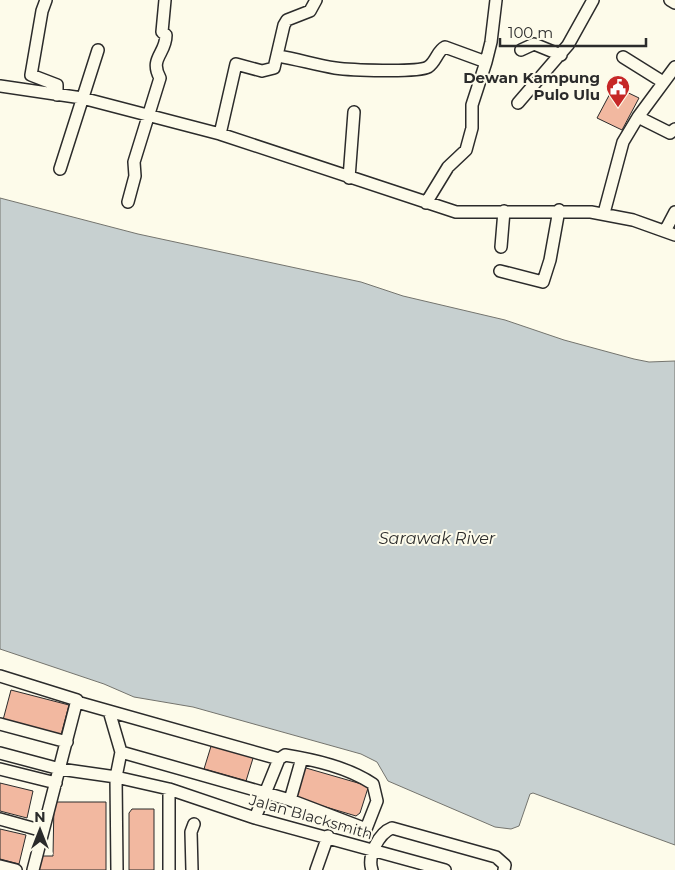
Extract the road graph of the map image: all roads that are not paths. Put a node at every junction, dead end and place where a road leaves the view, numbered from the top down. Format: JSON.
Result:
{"nodes":[{"id":1,"x":36,"y":0,"type":"edge"},
{"id":2,"x":46,"y":0,"type":"edge"},
{"id":3,"x":165,"y":0,"type":"edge"},
{"id":4,"x":316,"y":0,"type":"edge"},
{"id":5,"x":496,"y":0,"type":"edge"},
{"id":6,"x":593,"y":0,"type":"edge"},
{"id":7,"x":670,"y":0,"type":"edge"},
{"id":8,"x":675,"y":3,"type":"edge"},
{"id":9,"x":42,"y":11,"type":"junction"},
{"id":10,"x":98,"y":50,"type":"dead end"},
{"id":11,"x":521,"y":50,"type":"dead end"},
{"id":12,"x":561,"y":55,"type":"junction"},
{"id":13,"x":278,"y":56,"type":"junction"},
{"id":14,"x":623,"y":57,"type":"dead end"},
{"id":15,"x":486,"y":62,"type":"junction"},
{"id":16,"x":675,"y":67,"type":"edge"},
{"id":17,"x":663,"y":82,"type":"junction"},
{"id":18,"x":0,"y":86,"type":"edge"},
{"id":19,"x":57,"y":96,"type":"junction"},
{"id":20,"x":82,"y":98,"type":"junction"},
{"id":21,"x":518,"y":103,"type":"dead end"},
{"id":22,"x":354,"y":112,"type":"dead end"},
{"id":23,"x":147,"y":115,"type":"junction"},
{"id":24,"x":638,"y":117,"type":"junction"},
{"id":25,"x":675,"y":129,"type":"edge"},
{"id":26,"x":220,"y":134,"type":"junction"},
{"id":27,"x":60,"y":169,"type":"dead end"},
{"id":28,"x":350,"y":178,"type":"junction"},
{"id":29,"x":128,"y":202,"type":"dead end"},
{"id":30,"x":426,"y":203,"type":"junction"},
{"id":31,"x":559,"y":210,"type":"junction"},
{"id":32,"x":504,"y":211,"type":"junction"},
{"id":33,"x":675,"y":212,"type":"edge"},
{"id":34,"x":604,"y":213,"type":"junction"},
{"id":35,"x":670,"y":233,"type":"edge"},
{"id":36,"x":501,"y":247,"type":"dead end"},
{"id":37,"x":500,"y":271,"type":"dead end"},
{"id":38,"x":0,"y":676,"type":"edge"},
{"id":39,"x":77,"y":702,"type":"junction"},
{"id":40,"x":109,"y":712,"type":"junction"},
{"id":41,"x":0,"y":724,"type":"edge"},
{"id":42,"x":67,"y":742,"type":"junction"},
{"id":43,"x":121,"y":752,"type":"junction"},
{"id":44,"x":0,"y":753,"type":"edge"},
{"id":45,"x":302,"y":758,"type":"junction"},
{"id":46,"x":279,"y":759,"type":"junction"},
{"id":47,"x":0,"y":768,"type":"edge"},
{"id":48,"x":60,"y":768,"type":"junction"},
{"id":49,"x":116,"y":777,"type":"junction"},
{"id":50,"x":56,"y":783,"type":"junction"},
{"id":51,"x":169,"y":789,"type":"junction"},
{"id":52,"x":266,"y":793,"type":"junction"},
{"id":53,"x":290,"y":800,"type":"junction"},
{"id":54,"x":255,"y":818,"type":"junction"},
{"id":55,"x":0,"y":819,"type":"edge"},
{"id":56,"x":194,"y":824,"type":"dead end"},
{"id":57,"x":43,"y":830,"type":"junction"},
{"id":58,"x":328,"y":836,"type":"junction"},
{"id":59,"x":371,"y":863,"type":"edge"},
{"id":60,"x":0,"y":866,"type":"edge"},
{"id":61,"x":16,"y":870,"type":"edge"},
{"id":62,"x":33,"y":870,"type":"edge"},
{"id":63,"x":117,"y":870,"type":"edge"},
{"id":64,"x":169,"y":870,"type":"edge"},
{"id":65,"x":192,"y":870,"type":"edge"},
{"id":66,"x":316,"y":870,"type":"edge"},
{"id":67,"x":445,"y":870,"type":"edge"},
{"id":68,"x":504,"y":870,"type":"edge"}],
"edges":[{"from":1,"to":9,"type":"street"},
{"from":2,"to":9,"type":"street"},
{"from":3,"to":23,"type":"street"},
{"from":4,"to":13,"type":"street"},
{"from":5,"to":15,"type":"street"},
{"from":6,"to":12,"type":"street"},
{"from":7,"to":8,"type":"street"},
{"from":9,"to":19,"type":"street"},
{"from":10,"to":20,"type":"street"},
{"from":11,"to":12,"type":"street"},
{"from":12,"to":21,"type":"street"},
{"from":13,"to":15,"type":"street"},
{"from":13,"to":26,"type":"street"},
{"from":14,"to":17,"type":"street"},
{"from":15,"to":30,"type":"street"},
{"from":16,"to":17,"type":"street"},
{"from":17,"to":24,"type":"street"},
{"from":18,"to":19,"type":"street"},
{"from":19,"to":20,"type":"street"},
{"from":20,"to":23,"type":"street"},
{"from":20,"to":27,"type":"street"},
{"from":22,"to":28,"type":"street"},
{"from":23,"to":26,"type":"street"},
{"from":23,"to":29,"type":"street"},
{"from":24,"to":25,"type":"street"},
{"from":24,"to":34,"type":"street"},
{"from":26,"to":28,"type":"street"},
{"from":28,"to":30,"type":"street"},
{"from":30,"to":32,"type":"street"},
{"from":31,"to":32,"type":"street"},
{"from":31,"to":34,"type":"street"},
{"from":31,"to":37,"type":"street"},
{"from":32,"to":36,"type":"street"},
{"from":33,"to":35,"type":"street"},
{"from":34,"to":35,"type":"street"},
{"from":38,"to":39,"type":"street"},
{"from":39,"to":40,"type":"street"},
{"from":39,"to":42,"type":"street"},
{"from":40,"to":43,"type":"street"},
{"from":40,"to":46,"type":"street"},
{"from":41,"to":42,"type":"street"},
{"from":42,"to":48,"type":"street"},
{"from":43,"to":49,"type":"street"},
{"from":43,"to":52,"type":"street"},
{"from":44,"to":48,"type":"street","name":"Jalan Blacksmith"},
{"from":45,"to":46,"type":"street"},
{"from":45,"to":53,"type":"street"},
{"from":45,"to":53,"type":"street"},
{"from":46,"to":52,"type":"street"},
{"from":47,"to":50,"type":"street"},
{"from":48,"to":49,"type":"street","name":"Jalan Blacksmith"},
{"from":48,"to":50,"type":"street"},
{"from":49,"to":51,"type":"street","name":"Jalan Blacksmith"},
{"from":49,"to":63,"type":"street"},
{"from":50,"to":57,"type":"street"},
{"from":51,"to":54,"type":"street","name":"Jalan Blacksmith"},
{"from":51,"to":64,"type":"street"},
{"from":52,"to":53,"type":"street"},
{"from":52,"to":54,"type":"street"},
{"from":54,"to":58,"type":"street","name":"Jalan Blacksmith"},
{"from":55,"to":57,"type":"street"},
{"from":56,"to":65,"type":"street"},
{"from":57,"to":62,"type":"street"},
{"from":58,"to":59,"type":"street","name":"Jalan Blacksmith"},
{"from":58,"to":66,"type":"street"},
{"from":59,"to":67,"type":"street","name":"Jalan Blacksmith"},
{"from":59,"to":68,"type":"street"},
{"from":60,"to":61,"type":"street"}]}
